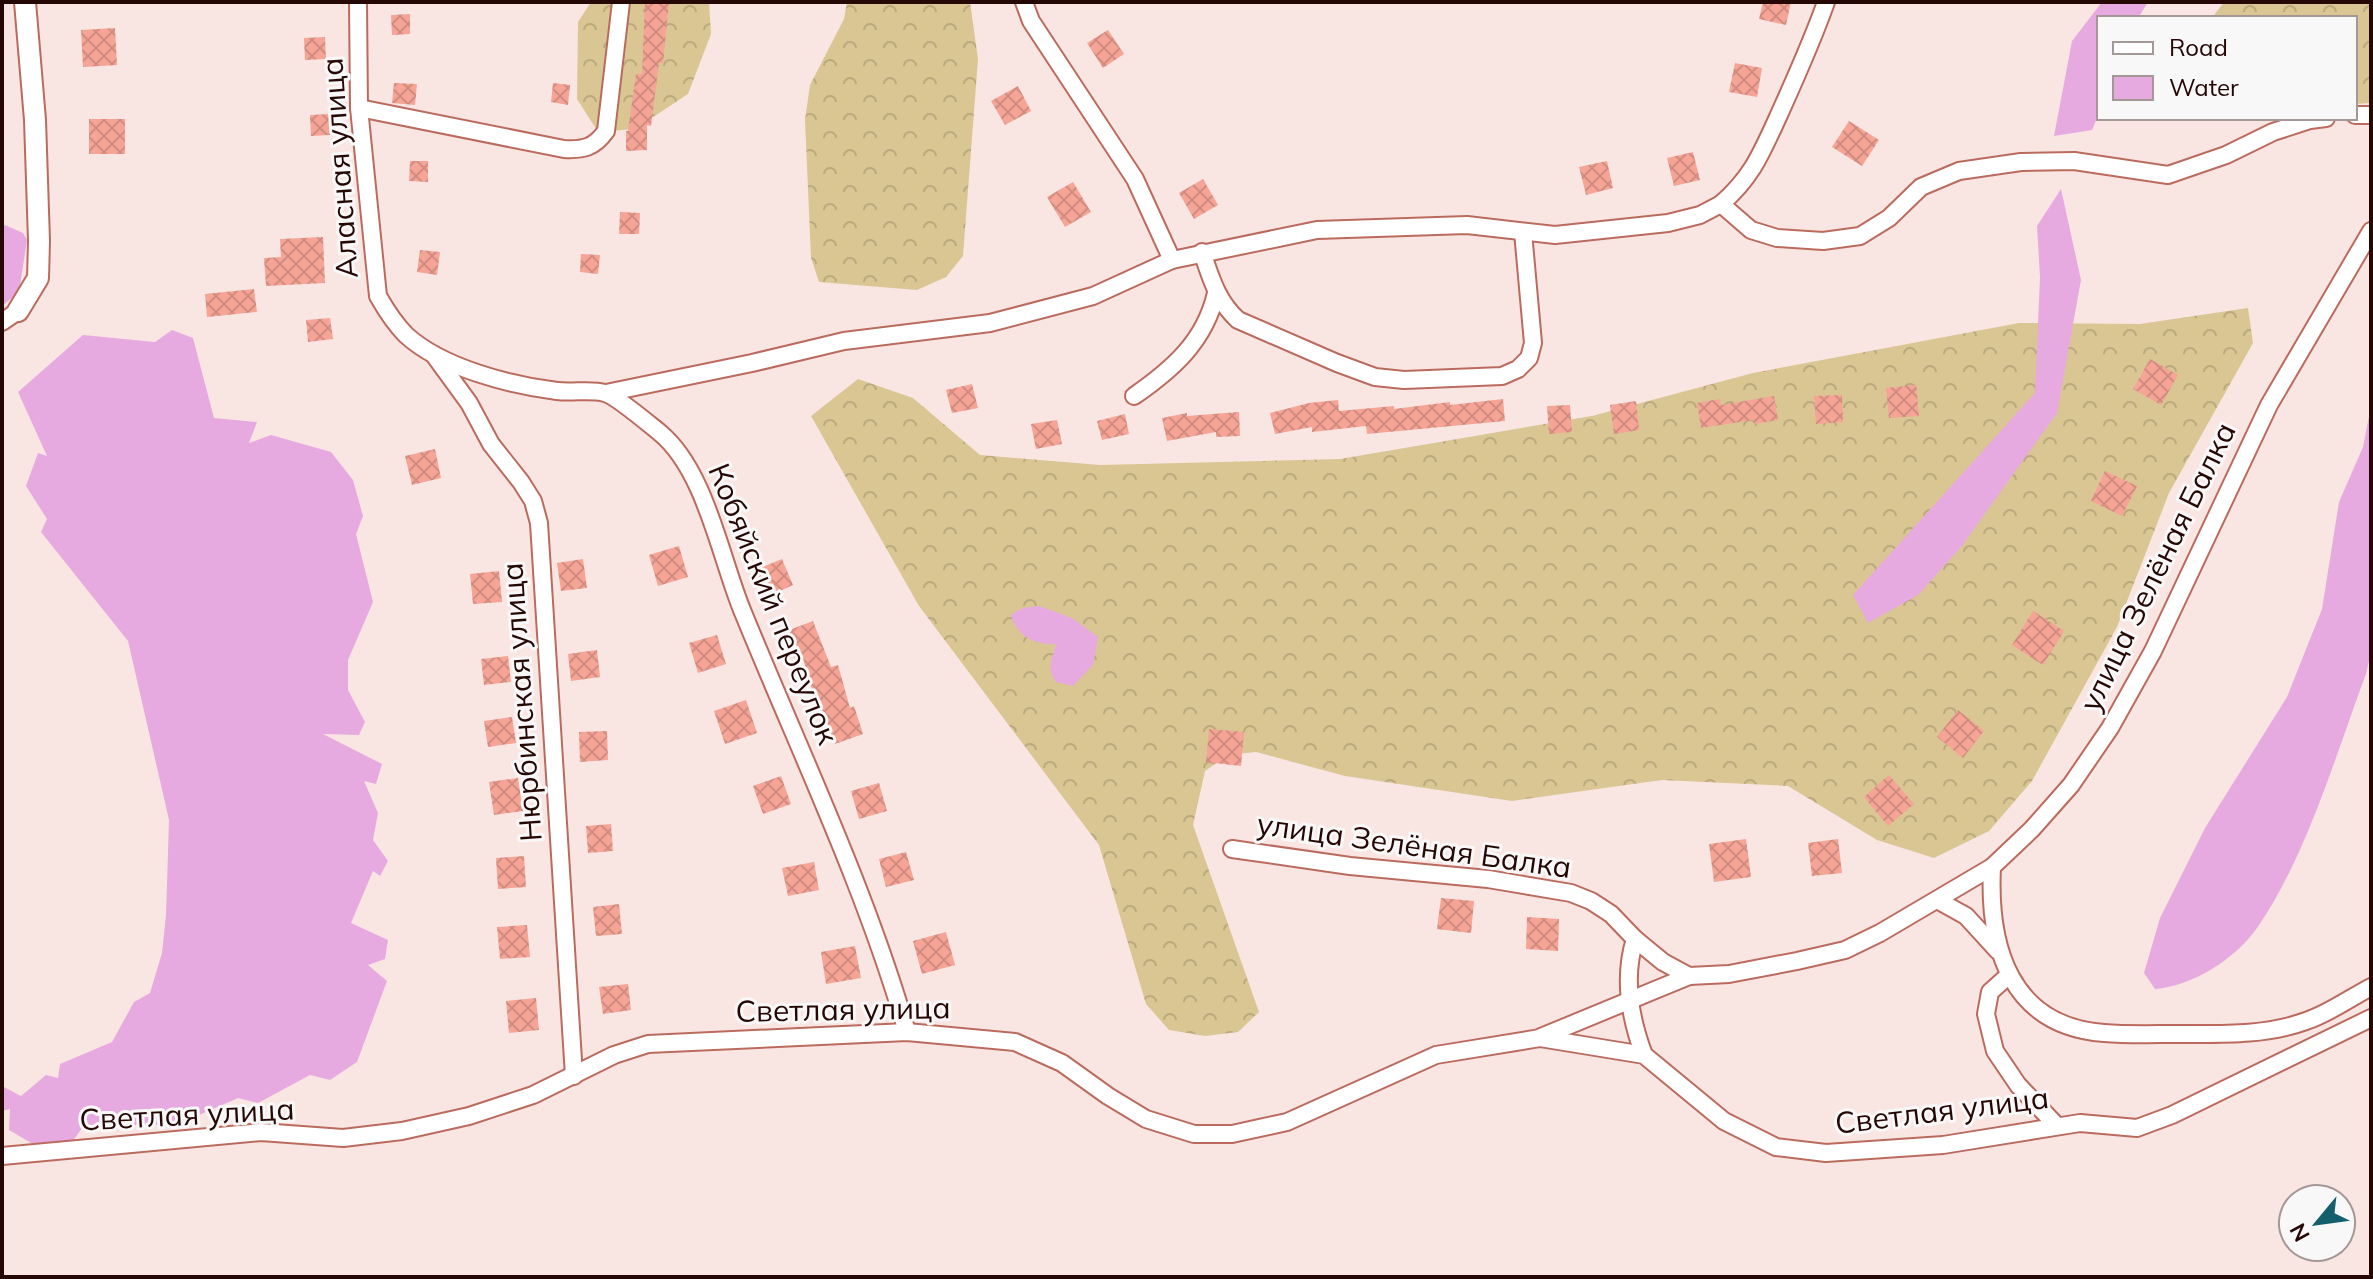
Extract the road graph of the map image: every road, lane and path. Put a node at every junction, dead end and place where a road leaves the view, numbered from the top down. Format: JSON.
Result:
{"nodes":[{"id":1,"x":25,"y":2,"type":"edge"},
{"id":2,"x":358,"y":2,"type":"edge"},
{"id":3,"x":621,"y":2,"type":"edge"},
{"id":4,"x":1024,"y":2,"type":"edge"},
{"id":5,"x":1826,"y":2,"type":"edge"},
{"id":6,"x":359,"y":108,"type":"junction"},
{"id":7,"x":2310,"y":120,"type":"edge"},
{"id":8,"x":1721,"y":204,"type":"junction"},
{"id":9,"x":2371,"y":231,"type":"edge"},
{"id":10,"x":1523,"y":232,"type":"junction"},
{"id":11,"x":1202,"y":252,"type":"junction"},
{"id":12,"x":1172,"y":260,"type":"junction"},
{"id":13,"x":1216,"y":293,"type":"junction"},
{"id":14,"x":10,"y":317,"type":"edge"},
{"id":15,"x":434,"y":355,"type":"junction"},
{"id":16,"x":606,"y":393,"type":"junction"},
{"id":17,"x":1134,"y":396,"type":"dead end"},
{"id":18,"x":1232,"y":849,"type":"dead end"},
{"id":19,"x":1992,"y":867,"type":"junction"},
{"id":20,"x":1939,"y":901,"type":"junction"},
{"id":21,"x":1635,"y":939,"type":"junction"},
{"id":22,"x":1999,"y":952,"type":"junction"},
{"id":23,"x":2009,"y":975,"type":"junction"},
{"id":24,"x":1689,"y":976,"type":"junction"},
{"id":25,"x":2371,"y":987,"type":"edge"},
{"id":26,"x":1630,"y":1003,"type":"junction"},
{"id":27,"x":2371,"y":1018,"type":"edge"},
{"id":28,"x":907,"y":1032,"type":"junction"},
{"id":29,"x":1540,"y":1038,"type":"junction"},
{"id":30,"x":1644,"y":1055,"type":"junction"},
{"id":31,"x":574,"y":1076,"type":"junction"},
{"id":32,"x":2057,"y":1126,"type":"junction"},
{"id":33,"x":2,"y":1156,"type":"edge"}],
"edges":[{"from":1,"to":14,"type":"street"},
{"from":2,"to":6,"type":"street","name":"Аласная улица"},
{"from":3,"to":6,"type":"street"},
{"from":4,"to":12,"type":"street"},
{"from":5,"to":8,"type":"street"},
{"from":6,"to":15,"type":"street","name":"Аласная улица"},
{"from":7,"to":8,"type":"street"},
{"from":8,"to":10,"type":"street"},
{"from":9,"to":19,"type":"street","name":"улица Зелёная Балка"},
{"from":10,"to":11,"type":"street"},
{"from":10,"to":13,"type":"street"},
{"from":11,"to":12,"type":"street"},
{"from":11,"to":13,"type":"street"},
{"from":12,"to":16,"type":"street"},
{"from":13,"to":17,"type":"street"},
{"from":15,"to":16,"type":"street"},
{"from":15,"to":31,"type":"street","name":"Нюрбинская улица"},
{"from":16,"to":28,"type":"street","name":"Кобяйский переулок"},
{"from":18,"to":21,"type":"street","name":"улица Зелёная Балка"},
{"from":19,"to":20,"type":"street","name":"улица Зелёная Балка"},
{"from":19,"to":22,"type":"street"},
{"from":20,"to":22,"type":"street"},
{"from":20,"to":24,"type":"street","name":"улица Зелёная Балка"},
{"from":21,"to":24,"type":"street","name":"улица Зелёная Балка"},
{"from":21,"to":26,"type":"street"},
{"from":22,"to":23,"type":"street"},
{"from":23,"to":25,"type":"street"},
{"from":23,"to":32,"type":"street"},
{"from":24,"to":26,"type":"street"},
{"from":26,"to":29,"type":"street"},
{"from":26,"to":30,"type":"street"},
{"from":27,"to":32,"type":"street","name":"Светлая улица"},
{"from":28,"to":29,"type":"street","name":"Светлая улица"},
{"from":28,"to":31,"type":"street","name":"Светлая улица"},
{"from":29,"to":30,"type":"street","name":"Светлая улица"},
{"from":30,"to":32,"type":"street","name":"Светлая улица"},
{"from":31,"to":33,"type":"street","name":"Светлая улица"}]}
